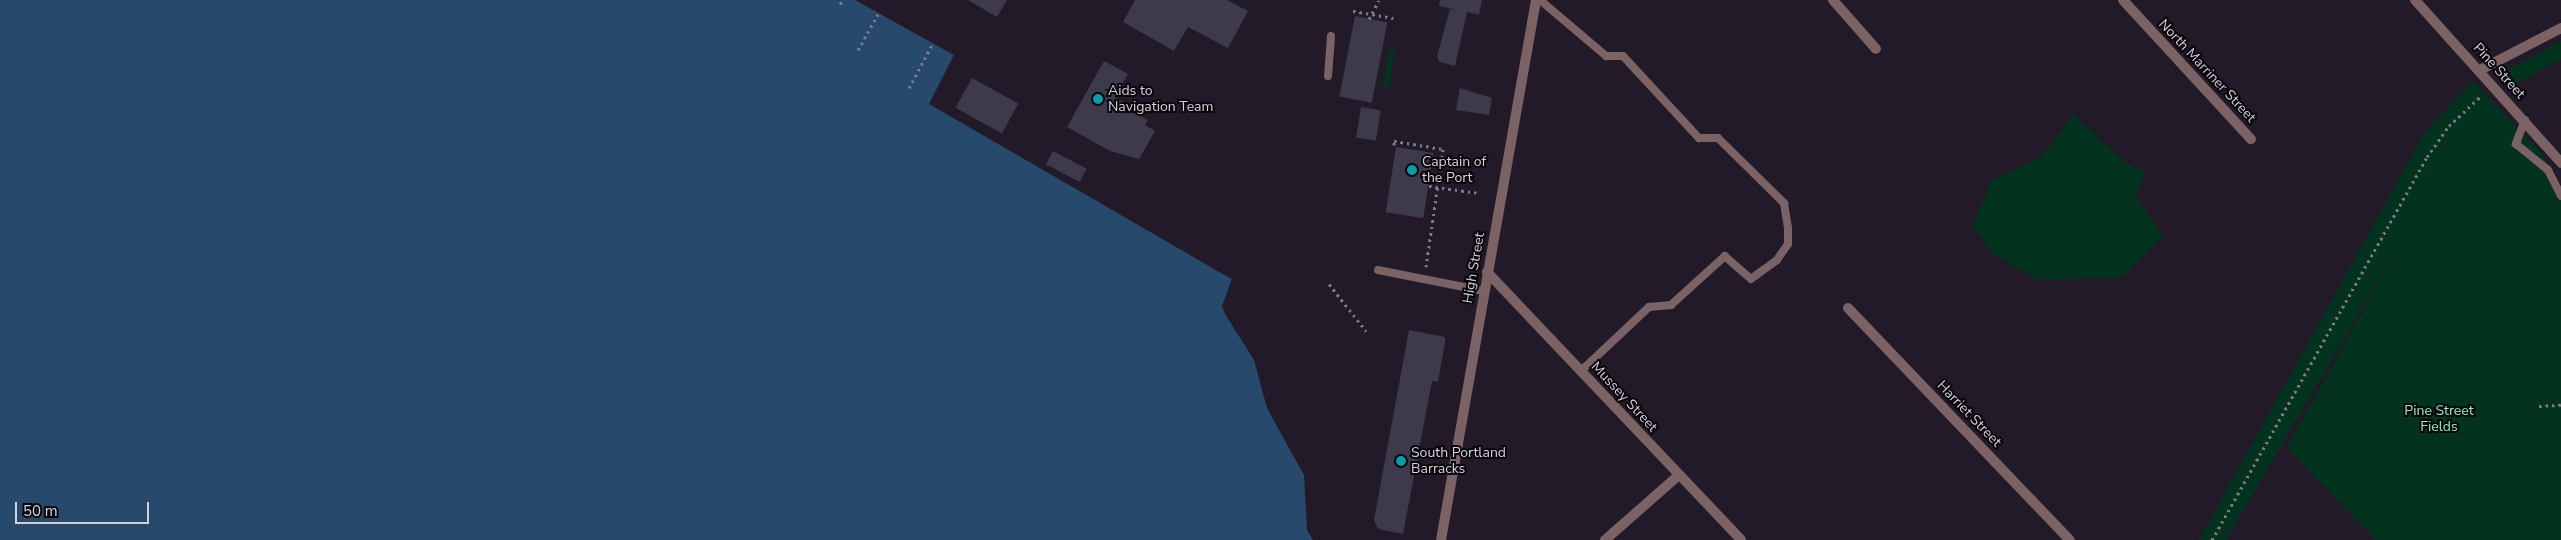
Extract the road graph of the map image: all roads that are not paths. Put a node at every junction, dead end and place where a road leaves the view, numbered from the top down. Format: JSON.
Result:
{"nodes":[{"id":1,"x":1536,"y":0,"type":"edge"},
{"id":2,"x":1540,"y":0,"type":"edge"},
{"id":3,"x":1833,"y":0,"type":"edge"},
{"id":4,"x":2123,"y":0,"type":"edge"},
{"id":5,"x":2415,"y":0,"type":"edge"},
{"id":6,"x":2561,"y":28,"type":"edge"},
{"id":7,"x":1331,"y":36,"type":"dead end"},
{"id":8,"x":1876,"y":49,"type":"dead end"},
{"id":9,"x":2480,"y":70,"type":"junction"},
{"id":10,"x":1328,"y":76,"type":"dead end"},
{"id":11,"x":2525,"y":120,"type":"junction"},
{"id":12,"x":2251,"y":139,"type":"dead end"},
{"id":13,"x":2561,"y":163,"type":"edge"},
{"id":14,"x":2561,"y":196,"type":"edge"},
{"id":15,"x":1378,"y":270,"type":"dead end"},
{"id":16,"x":1487,"y":272,"type":"junction"},
{"id":17,"x":1484,"y":291,"type":"junction"},
{"id":18,"x":1848,"y":308,"type":"dead end"},
{"id":19,"x":1581,"y":371,"type":"junction"},
{"id":20,"x":1679,"y":475,"type":"junction"},
{"id":21,"x":1441,"y":540,"type":"edge"},
{"id":22,"x":1605,"y":540,"type":"edge"},
{"id":23,"x":1741,"y":540,"type":"edge"},
{"id":24,"x":2070,"y":540,"type":"edge"}],
"edges":[{"from":1,"to":16,"type":"street","name":"High Street"},
{"from":2,"to":19,"type":"lane"},
{"from":3,"to":8,"type":"street"},
{"from":4,"to":12,"type":"street","name":"North Marriner Street"},
{"from":5,"to":9,"type":"street","name":"Pine Street"},
{"from":6,"to":9,"type":"street"},
{"from":7,"to":10,"type":"lane"},
{"from":9,"to":11,"type":"street","name":"Pine Street"},
{"from":11,"to":13,"type":"street","name":"Pine Street"},
{"from":11,"to":14,"type":"lane"},
{"from":15,"to":17,"type":"lane"},
{"from":16,"to":17,"type":"street","name":"High Street"},
{"from":16,"to":19,"type":"street","name":"Mussey Street"},
{"from":17,"to":21,"type":"street","name":"High Street"},
{"from":18,"to":24,"type":"street","name":"Harriet Street"},
{"from":19,"to":20,"type":"street","name":"Mussey Street"},
{"from":20,"to":22,"type":"street"},
{"from":20,"to":23,"type":"street","name":"Mussey Street"}]}
